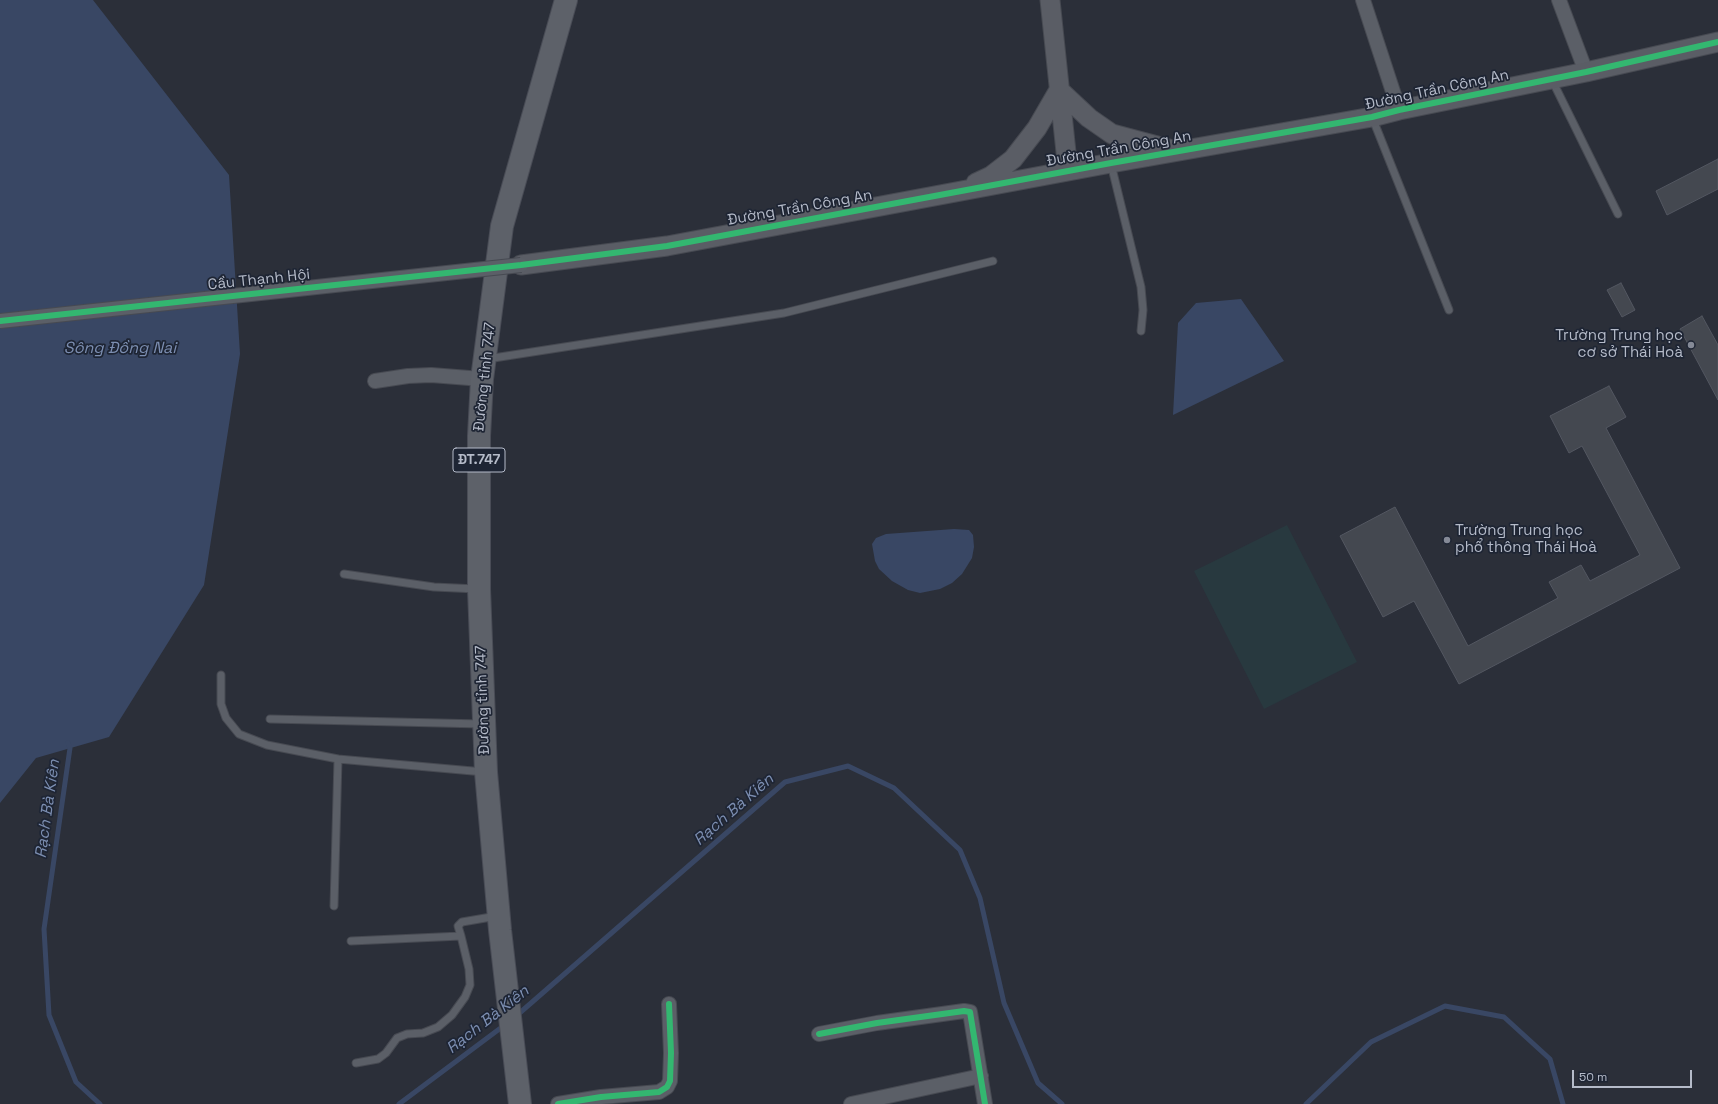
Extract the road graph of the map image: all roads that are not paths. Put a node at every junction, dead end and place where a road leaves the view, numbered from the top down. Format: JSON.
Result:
{"nodes":[{"id":1,"x":566,"y":0,"type":"edge"},
{"id":2,"x":1050,"y":0,"type":"edge"},
{"id":3,"x":1363,"y":0,"type":"edge"},
{"id":4,"x":1559,"y":0,"type":"edge"},
{"id":5,"x":1718,"y":42,"type":"edge"},
{"id":6,"x":1586,"y":72,"type":"junction"},
{"id":7,"x":1552,"y":80,"type":"junction"},
{"id":8,"x":1059,"y":90,"type":"junction"},
{"id":9,"x":1399,"y":110,"type":"junction"},
{"id":10,"x":1372,"y":117,"type":"junction"},
{"id":11,"x":1178,"y":152,"type":"junction"},
{"id":12,"x":1111,"y":163,"type":"junction"},
{"id":13,"x":1068,"y":171,"type":"junction"},
{"id":14,"x":955,"y":193,"type":"junction"},
{"id":15,"x":1618,"y":214,"type":"dead end"},
{"id":16,"x":993,"y":261,"type":"dead end"},
{"id":17,"x":521,"y":265,"type":"joint"},
{"id":18,"x":1449,"y":310,"type":"dead end"},
{"id":19,"x":0,"y":321,"type":"edge"},
{"id":20,"x":1141,"y":331,"type":"dead end"},
{"id":21,"x":484,"y":369,"type":"junction"},
{"id":22,"x":374,"y":381,"type":"dead end"},
{"id":23,"x":344,"y":574,"type":"dead end"},
{"id":24,"x":479,"y":589,"type":"junction"},
{"id":25,"x":221,"y":675,"type":"dead end"},
{"id":26,"x":270,"y":719,"type":"dead end"},
{"id":27,"x":485,"y":724,"type":"junction"},
{"id":28,"x":338,"y":759,"type":"junction"},
{"id":29,"x":486,"y":772,"type":"junction"},
{"id":30,"x":334,"y":906,"type":"dead end"},
{"id":31,"x":499,"y":923,"type":"junction"},
{"id":32,"x":461,"y":936,"type":"junction"},
{"id":33,"x":351,"y":941,"type":"dead end"},
{"id":34,"x":669,"y":1004,"type":"dead end"},
{"id":35,"x":819,"y":1034,"type":"dead end"},
{"id":36,"x":356,"y":1063,"type":"dead end"},
{"id":37,"x":981,"y":1076,"type":"junction"},
{"id":38,"x":520,"y":1100,"type":"edge"},
{"id":39,"x":558,"y":1104,"type":"edge"},
{"id":40,"x":851,"y":1104,"type":"edge"},
{"id":41,"x":985,"y":1104,"type":"edge"}],
"edges":[{"from":1,"to":21,"type":"main road","name":"Đường tỉnh 747","number":"ĐT.747"},
{"from":2,"to":8,"type":"street"},
{"from":3,"to":9,"type":"street"},
{"from":4,"to":6,"type":"street"},
{"from":5,"to":6,"type":"street","name":"Đường Trần Công An"},
{"from":6,"to":7,"type":"street","name":"Đường Trần Công An"},
{"from":7,"to":9,"type":"street","name":"Đường Trần Công An"},
{"from":7,"to":15,"type":"lane"},
{"from":8,"to":11,"type":"street"},
{"from":8,"to":13,"type":"street"},
{"from":8,"to":14,"type":"street"},
{"from":9,"to":10,"type":"street","name":"Đường Trần Công An"},
{"from":10,"to":11,"type":"street","name":"Đường Trần Công An"},
{"from":10,"to":18,"type":"lane"},
{"from":11,"to":12,"type":"street","name":"Đường Trần Công An"},
{"from":12,"to":13,"type":"street","name":"Đường Trần Công An"},
{"from":12,"to":20,"type":"lane"},
{"from":13,"to":14,"type":"street","name":"Đường Trần Công An"},
{"from":14,"to":17,"type":"street","name":"Đường Trần Công An"},
{"from":16,"to":21,"type":"lane"},
{"from":17,"to":19,"type":"street","name":"Cầu Thạnh Hội","bridge":true},
{"from":21,"to":22,"type":"street"},
{"from":21,"to":24,"type":"main road","name":"Đường tỉnh 747","number":"ĐT.747"},
{"from":23,"to":24,"type":"lane"},
{"from":24,"to":27,"type":"main road","name":"Đường tỉnh 747","number":"ĐT.747"},
{"from":25,"to":28,"type":"lane"},
{"from":26,"to":27,"type":"lane"},
{"from":27,"to":29,"type":"main road","name":"Đường tỉnh 747","number":"ĐT.747"},
{"from":28,"to":29,"type":"lane"},
{"from":28,"to":30,"type":"lane"},
{"from":29,"to":31,"type":"main road","name":"Đường tỉnh 747","number":"ĐT.747"},
{"from":31,"to":32,"type":"lane"},
{"from":31,"to":38,"type":"main road","number":"ĐT.747"},
{"from":32,"to":33,"type":"lane"},
{"from":32,"to":36,"type":"lane"},
{"from":34,"to":39,"type":"street"},
{"from":35,"to":37,"type":"street"},
{"from":37,"to":40,"type":"street"},
{"from":37,"to":41,"type":"street"}]}
